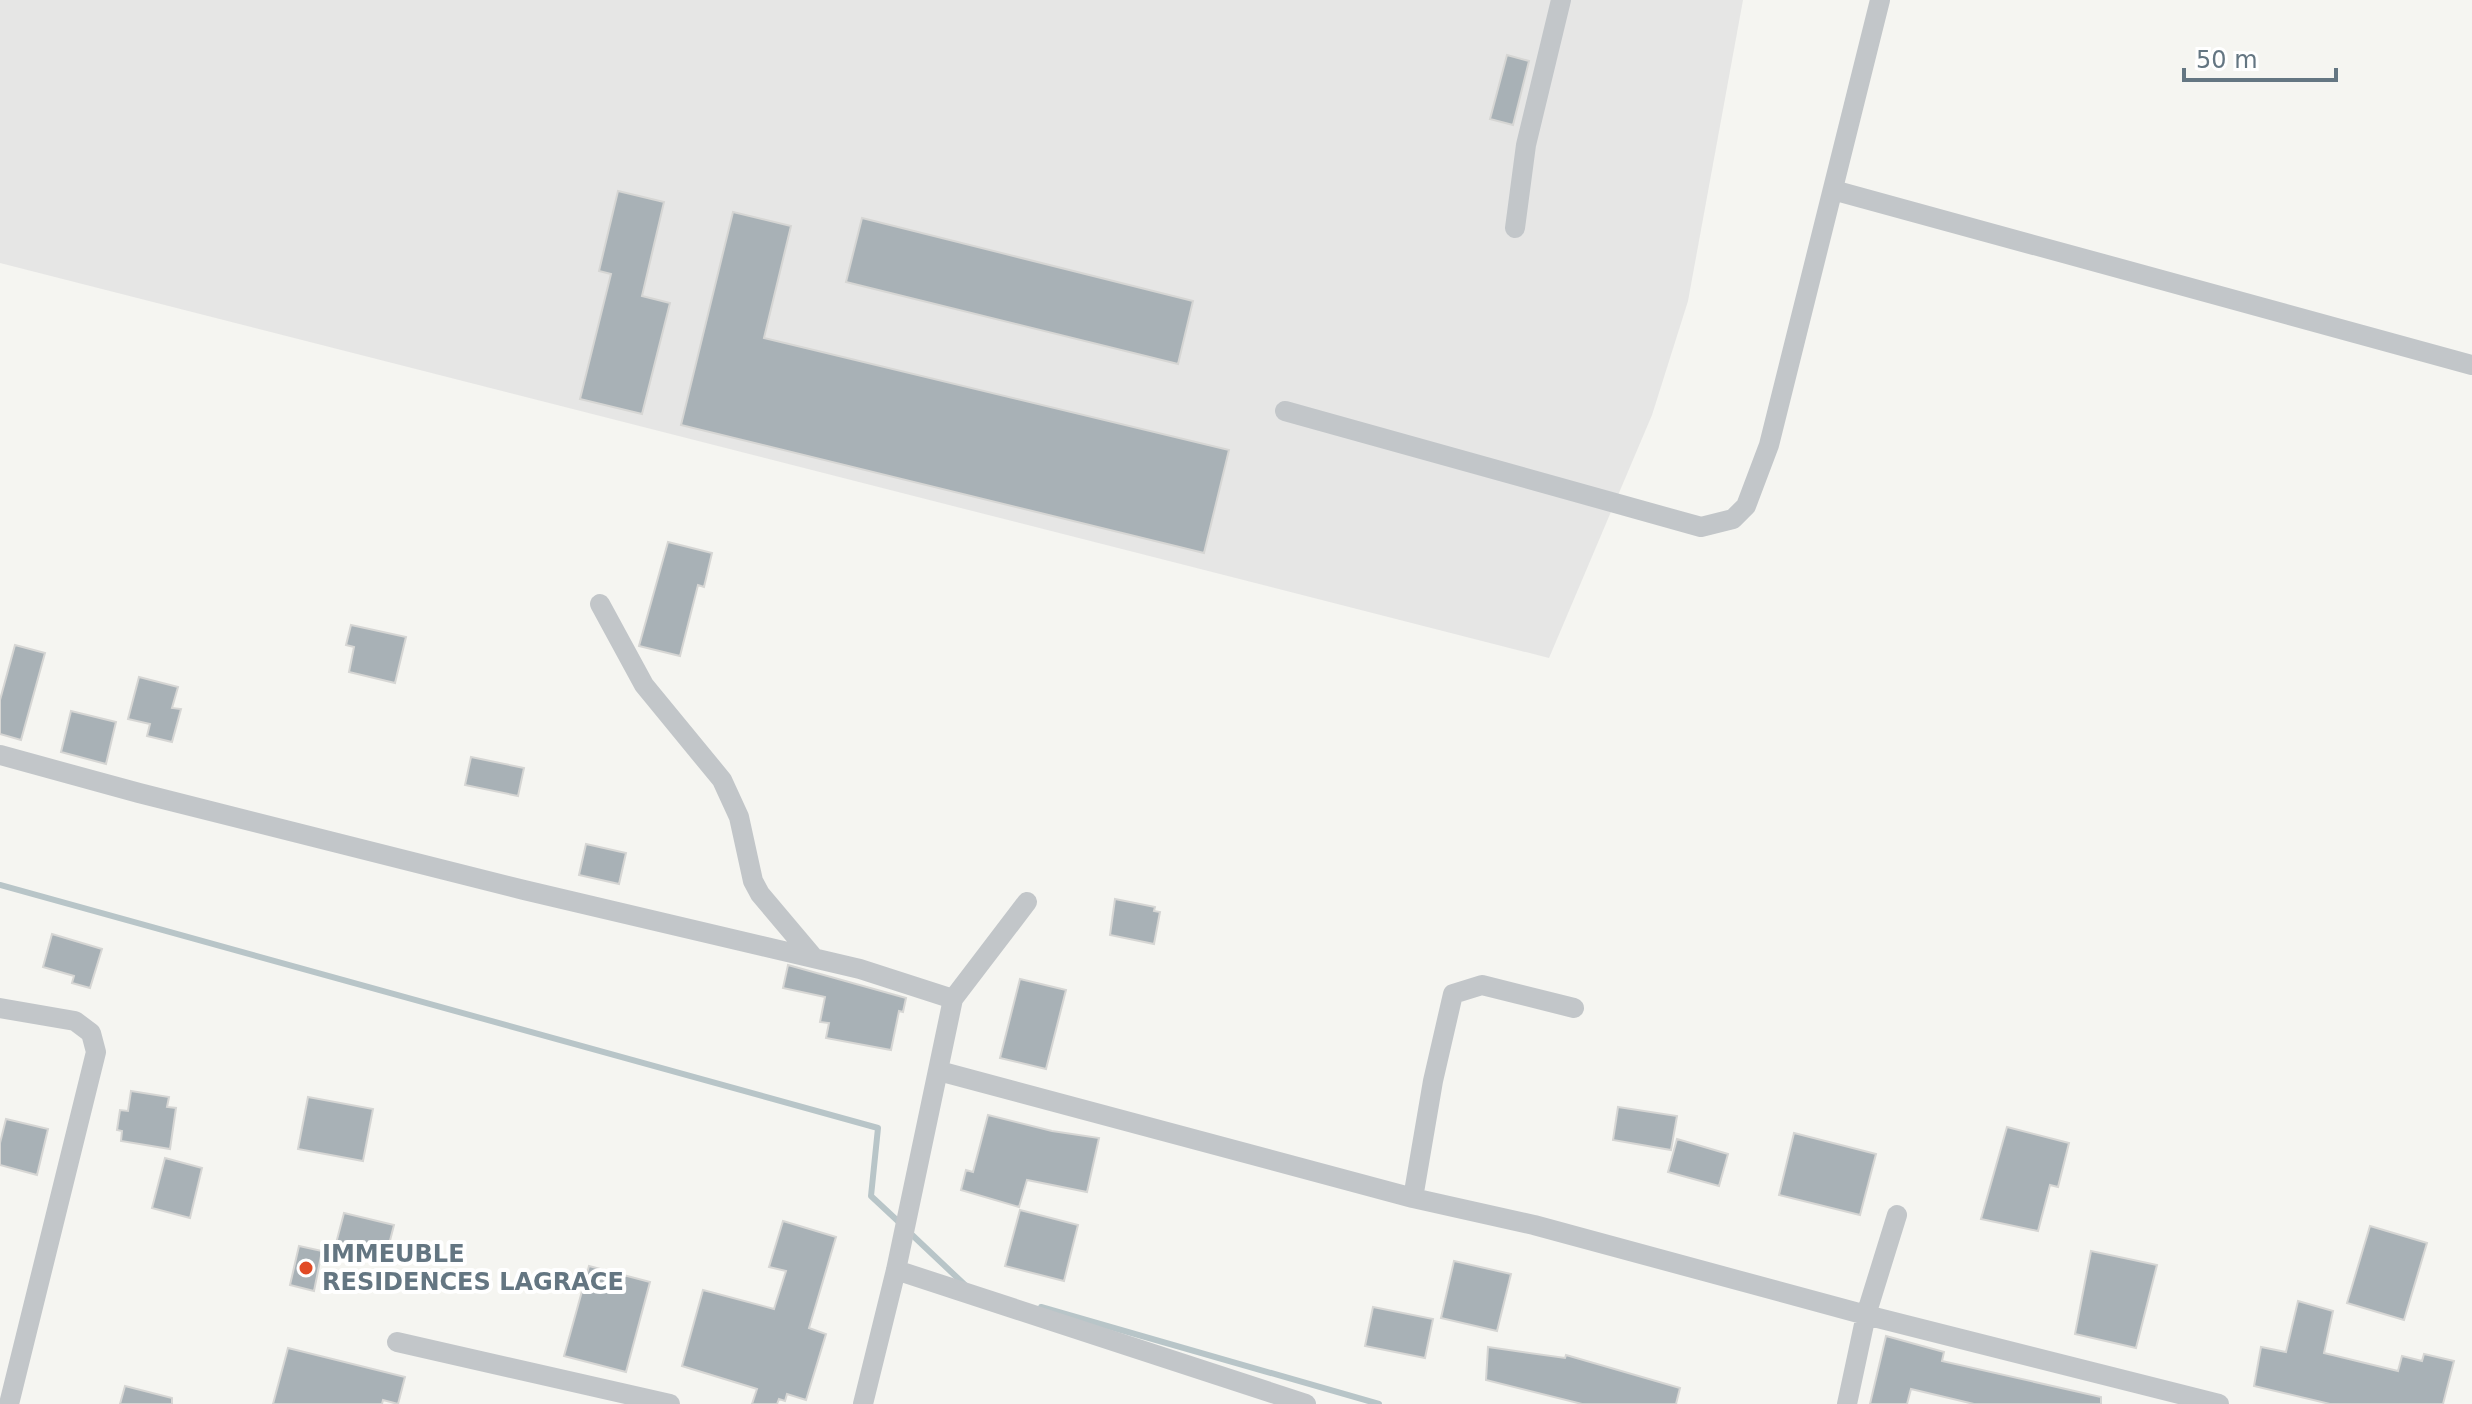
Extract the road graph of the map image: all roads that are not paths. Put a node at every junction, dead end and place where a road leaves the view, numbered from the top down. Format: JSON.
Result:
{"nodes":[{"id":1,"x":1561,"y":0,"type":"edge"},
{"id":2,"x":1880,"y":0,"type":"edge"},
{"id":3,"x":1833,"y":190,"type":"junction"},
{"id":4,"x":1515,"y":228,"type":"dead end"},
{"id":5,"x":2472,"y":365,"type":"edge"},
{"id":6,"x":1285,"y":411,"type":"dead end"},
{"id":7,"x":600,"y":604,"type":"dead end"},
{"id":8,"x":0,"y":755,"type":"edge"},
{"id":9,"x":1027,"y":902,"type":"dead end"},
{"id":10,"x":814,"y":958,"type":"junction"},
{"id":11,"x":953,"y":999,"type":"junction"},
{"id":12,"x":0,"y":1008,"type":"edge"},
{"id":13,"x":1574,"y":1008,"type":"dead end"},
{"id":14,"x":939,"y":1071,"type":"junction"},
{"id":15,"x":1413,"y":1198,"type":"junction"},
{"id":16,"x":1897,"y":1215,"type":"dead end"},
{"id":17,"x":896,"y":1270,"type":"junction"},
{"id":18,"x":1866,"y":1315,"type":"junction"},
{"id":19,"x":397,"y":1342,"type":"dead end"},
{"id":20,"x":9,"y":1404,"type":"edge"},
{"id":21,"x":670,"y":1404,"type":"edge"},
{"id":22,"x":863,"y":1404,"type":"edge"},
{"id":23,"x":1306,"y":1404,"type":"edge"},
{"id":24,"x":1847,"y":1404,"type":"edge"},
{"id":25,"x":2219,"y":1404,"type":"edge"}],
"edges":[{"from":1,"to":4,"type":"street"},
{"from":2,"to":3,"type":"street"},
{"from":3,"to":5,"type":"street"},
{"from":3,"to":6,"type":"street"},
{"from":7,"to":10,"type":"street"},
{"from":8,"to":10,"type":"street"},
{"from":9,"to":11,"type":"street"},
{"from":10,"to":11,"type":"street"},
{"from":11,"to":14,"type":"street"},
{"from":12,"to":20,"type":"street"},
{"from":13,"to":15,"type":"street"},
{"from":14,"to":15,"type":"street"},
{"from":14,"to":17,"type":"street"},
{"from":15,"to":18,"type":"street"},
{"from":16,"to":18,"type":"street"},
{"from":17,"to":22,"type":"street"},
{"from":17,"to":23,"type":"street"},
{"from":18,"to":24,"type":"street"},
{"from":18,"to":25,"type":"street"},
{"from":19,"to":21,"type":"street"}]}
